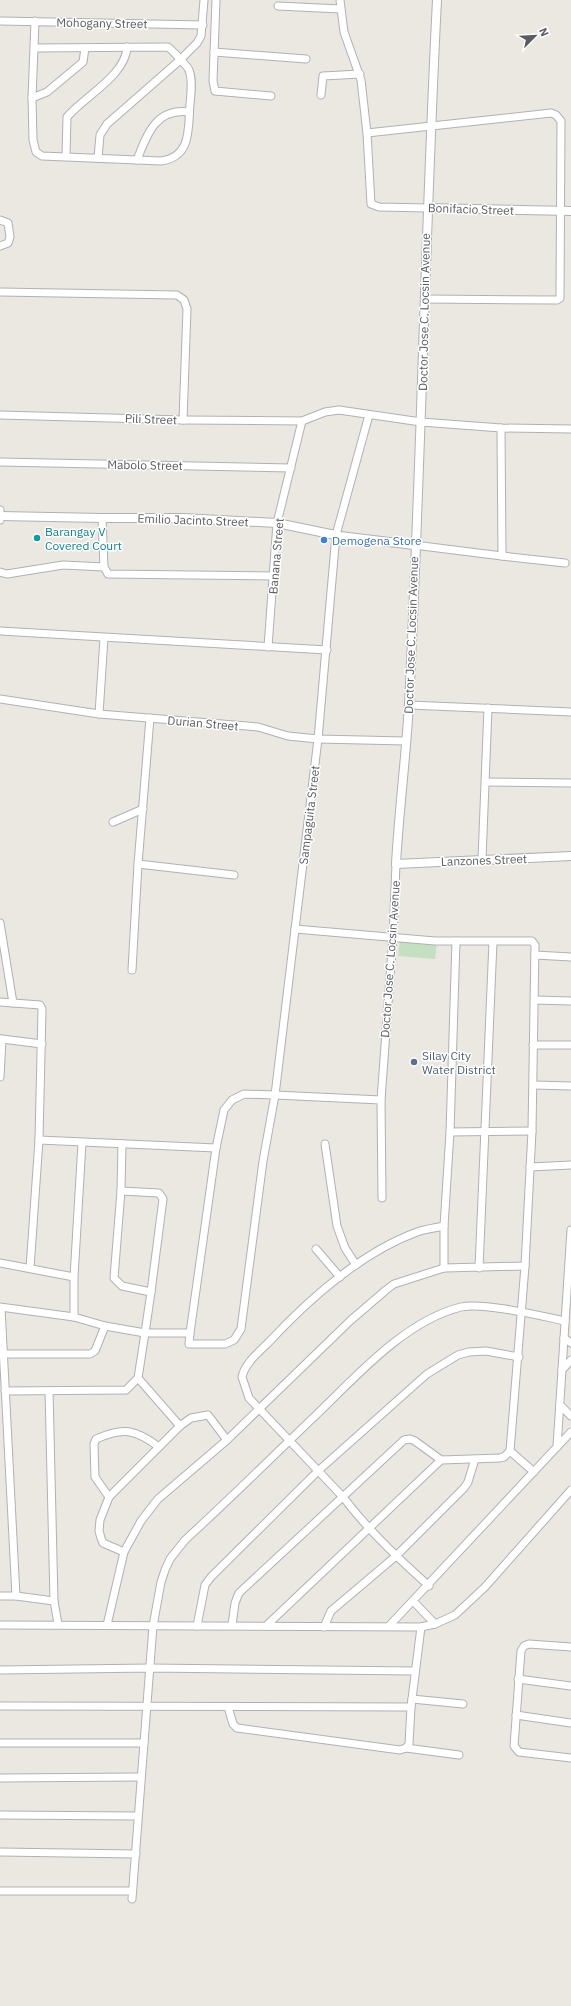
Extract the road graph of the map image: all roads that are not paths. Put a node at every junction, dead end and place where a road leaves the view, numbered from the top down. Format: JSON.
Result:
{"nodes":[{"id":1,"x":204,"y":0,"type":"edge"},
{"id":2,"x":216,"y":0,"type":"edge"},
{"id":3,"x":340,"y":0,"type":"edge"},
{"id":4,"x":437,"y":0,"type":"edge"},
{"id":5,"x":278,"y":6,"type":"dead end"},
{"id":6,"x":340,"y":8,"type":"junction"},
{"id":7,"x":0,"y":20,"type":"edge"},
{"id":8,"x":35,"y":21,"type":"junction"},
{"id":9,"x":203,"y":25,"type":"junction"},
{"id":10,"x":127,"y":47,"type":"junction"},
{"id":11,"x":34,"y":48,"type":"junction"},
{"id":12,"x":85,"y":48,"type":"junction"},
{"id":13,"x":214,"y":52,"type":"junction"},
{"id":14,"x":306,"y":59,"type":"dead end"},
{"id":15,"x":180,"y":61,"type":"junction"},
{"id":16,"x":360,"y":74,"type":"junction"},
{"id":17,"x":321,"y":95,"type":"dead end"},
{"id":18,"x":271,"y":96,"type":"dead end"},
{"id":19,"x":32,"y":98,"type":"junction"},
{"id":20,"x":190,"y":112,"type":"junction"},
{"id":21,"x":430,"y":126,"type":"junction"},
{"id":22,"x":367,"y":133,"type":"junction"},
{"id":23,"x":66,"y":156,"type":"junction"},
{"id":24,"x":98,"y":158,"type":"junction"},
{"id":25,"x":137,"y":160,"type":"junction"},
{"id":26,"x":427,"y":208,"type":"junction"},
{"id":27,"x":560,"y":211,"type":"junction"},
{"id":28,"x":571,"y":211,"type":"edge"},
{"id":29,"x":0,"y":220,"type":"edge"},
{"id":30,"x":0,"y":246,"type":"edge"},
{"id":31,"x":0,"y":292,"type":"edge"},
{"id":32,"x":425,"y":299,"type":"junction"},
{"id":33,"x":0,"y":415,"type":"edge"},
{"id":34,"x":369,"y":415,"type":"junction"},
{"id":35,"x":183,"y":420,"type":"junction"},
{"id":36,"x":302,"y":421,"type":"junction"},
{"id":37,"x":421,"y":422,"type":"junction"},
{"id":38,"x":501,"y":428,"type":"junction"},
{"id":39,"x":571,"y":429,"type":"edge"},
{"id":40,"x":0,"y":462,"type":"edge"},
{"id":41,"x":291,"y":468,"type":"junction"},
{"id":42,"x":0,"y":515,"type":"edge"},
{"id":43,"x":102,"y":518,"type":"junction"},
{"id":44,"x":277,"y":524,"type":"junction"},
{"id":45,"x":336,"y":535,"type":"junction"},
{"id":46,"x":414,"y":545,"type":"junction"},
{"id":47,"x":502,"y":556,"type":"junction"},
{"id":48,"x":565,"y":563,"type":"dead end"},
{"id":49,"x":104,"y":567,"type":"junction"},
{"id":50,"x":0,"y":572,"type":"edge"},
{"id":51,"x":274,"y":576,"type":"junction"},
{"id":52,"x":0,"y":631,"type":"edge"},
{"id":53,"x":104,"y":638,"type":"junction"},
{"id":54,"x":268,"y":647,"type":"junction"},
{"id":55,"x":327,"y":650,"type":"junction"},
{"id":56,"x":0,"y":699,"type":"edge"},
{"id":57,"x":408,"y":705,"type":"junction"},
{"id":58,"x":488,"y":708,"type":"junction"},
{"id":59,"x":571,"y":712,"type":"edge"},
{"id":60,"x":99,"y":714,"type":"junction"},
{"id":61,"x":150,"y":718,"type":"junction"},
{"id":62,"x":318,"y":739,"type":"junction"},
{"id":63,"x":406,"y":741,"type":"junction"},
{"id":64,"x":486,"y":782,"type":"junction"},
{"id":65,"x":571,"y":783,"type":"edge"},
{"id":66,"x":143,"y":809,"type":"junction"},
{"id":67,"x":113,"y":822,"type":"dead end"},
{"id":68,"x":571,"y":856,"type":"edge"},
{"id":69,"x":482,"y":859,"type":"junction"},
{"id":70,"x":138,"y":864,"type":"junction"},
{"id":71,"x":396,"y":864,"type":"junction"},
{"id":72,"x":234,"y":875,"type":"dead end"},
{"id":73,"x":0,"y":923,"type":"edge"},
{"id":74,"x":295,"y":928,"type":"junction"},
{"id":75,"x":393,"y":936,"type":"junction"},
{"id":76,"x":456,"y":941,"type":"junction"},
{"id":77,"x":493,"y":942,"type":"junction"},
{"id":78,"x":535,"y":955,"type":"junction"},
{"id":79,"x":571,"y":957,"type":"edge"},
{"id":80,"x":132,"y":970,"type":"dead end"},
{"id":81,"x":535,"y":1000,"type":"junction"},
{"id":82,"x":571,"y":1001,"type":"edge"},
{"id":83,"x":0,"y":1002,"type":"edge"},
{"id":84,"x":14,"y":1003,"type":"junction"},
{"id":85,"x":1,"y":1039,"type":"edge"},
{"id":86,"x":42,"y":1044,"type":"junction"},
{"id":87,"x":534,"y":1045,"type":"junction"},
{"id":88,"x":571,"y":1045,"type":"edge"},
{"id":89,"x":0,"y":1077,"type":"edge"},
{"id":90,"x":534,"y":1086,"type":"junction"},
{"id":91,"x":571,"y":1086,"type":"edge"},
{"id":92,"x":275,"y":1095,"type":"junction"},
{"id":93,"x":381,"y":1100,"type":"junction"},
{"id":94,"x":486,"y":1131,"type":"junction"},
{"id":95,"x":532,"y":1131,"type":"junction"},
{"id":96,"x":450,"y":1132,"type":"junction"},
{"id":97,"x":39,"y":1140,"type":"junction"},
{"id":98,"x":82,"y":1143,"type":"junction"},
{"id":99,"x":122,"y":1144,"type":"junction"},
{"id":100,"x":325,"y":1144,"type":"dead end"},
{"id":101,"x":216,"y":1148,"type":"junction"},
{"id":102,"x":571,"y":1165,"type":"edge"},
{"id":103,"x":530,"y":1167,"type":"junction"},
{"id":104,"x":121,"y":1191,"type":"junction"},
{"id":105,"x":382,"y":1198,"type":"dead end"},
{"id":106,"x":444,"y":1226,"type":"junction"},
{"id":107,"x":571,"y":1230,"type":"edge"},
{"id":108,"x":316,"y":1249,"type":"dead end"},
{"id":109,"x":570,"y":1253,"type":"edge"},
{"id":110,"x":0,"y":1263,"type":"edge"},
{"id":111,"x":356,"y":1265,"type":"junction"},
{"id":112,"x":525,"y":1266,"type":"junction"},
{"id":113,"x":30,"y":1268,"type":"junction"},
{"id":114,"x":444,"y":1268,"type":"junction"},
{"id":115,"x":479,"y":1268,"type":"junction"},
{"id":116,"x":74,"y":1277,"type":"junction"},
{"id":117,"x":340,"y":1277,"type":"junction"},
{"id":118,"x":151,"y":1292,"type":"junction"},
{"id":119,"x":0,"y":1307,"type":"edge"},
{"id":120,"x":521,"y":1312,"type":"junction"},
{"id":121,"x":74,"y":1317,"type":"junction"},
{"id":122,"x":565,"y":1321,"type":"junction"},
{"id":123,"x":105,"y":1326,"type":"junction"},
{"id":124,"x":145,"y":1333,"type":"junction"},
{"id":125,"x":190,"y":1333,"type":"junction"},
{"id":126,"x":564,"y":1338,"type":"junction"},
{"id":127,"x":571,"y":1342,"type":"edge"},
{"id":128,"x":2,"y":1354,"type":"junction"},
{"id":129,"x":518,"y":1357,"type":"junction"},
{"id":130,"x":571,"y":1360,"type":"edge"},
{"id":131,"x":562,"y":1370,"type":"junction"},
{"id":132,"x":138,"y":1378,"type":"junction"},
{"id":133,"x":5,"y":1391,"type":"junction"},
{"id":134,"x":50,"y":1391,"type":"junction"},
{"id":135,"x":560,"y":1405,"type":"junction"},
{"id":136,"x":260,"y":1409,"type":"junction"},
{"id":137,"x":571,"y":1416,"type":"edge"},
{"id":138,"x":180,"y":1426,"type":"junction"},
{"id":139,"x":571,"y":1432,"type":"edge"},
{"id":140,"x":227,"y":1440,"type":"junction"},
{"id":141,"x":290,"y":1441,"type":"junction"},
{"id":142,"x":159,"y":1447,"type":"junction"},
{"id":143,"x":557,"y":1447,"type":"junction"},
{"id":144,"x":510,"y":1451,"type":"junction"},
{"id":145,"x":475,"y":1459,"type":"junction"},
{"id":146,"x":441,"y":1460,"type":"junction"},
{"id":147,"x":318,"y":1471,"type":"junction"},
{"id":148,"x":534,"y":1472,"type":"junction"},
{"id":149,"x":571,"y":1490,"type":"edge"},
{"id":150,"x":109,"y":1497,"type":"junction"},
{"id":151,"x":343,"y":1497,"type":"junction"},
{"id":152,"x":369,"y":1528,"type":"junction"},
{"id":153,"x":124,"y":1552,"type":"junction"},
{"id":154,"x":396,"y":1556,"type":"junction"},
{"id":155,"x":428,"y":1586,"type":"junction"},
{"id":156,"x":0,"y":1596,"type":"edge"},
{"id":157,"x":16,"y":1596,"type":"junction"},
{"id":158,"x":54,"y":1601,"type":"junction"},
{"id":159,"x":413,"y":1601,"type":"junction"},
{"id":160,"x":58,"y":1624,"type":"junction"},
{"id":161,"x":435,"y":1624,"type":"junction"},
{"id":162,"x":0,"y":1625,"type":"edge"},
{"id":163,"x":107,"y":1625,"type":"junction"},
{"id":164,"x":232,"y":1625,"type":"junction"},
{"id":165,"x":153,"y":1626,"type":"junction"},
{"id":166,"x":197,"y":1626,"type":"junction"},
{"id":167,"x":266,"y":1626,"type":"junction"},
{"id":168,"x":389,"y":1626,"type":"junction"},
{"id":169,"x":324,"y":1627,"type":"junction"},
{"id":170,"x":421,"y":1627,"type":"junction"},
{"id":171,"x":571,"y":1647,"type":"edge"},
{"id":172,"x":150,"y":1668,"type":"junction"},
{"id":173,"x":0,"y":1670,"type":"edge"},
{"id":174,"x":415,"y":1671,"type":"junction"},
{"id":175,"x":518,"y":1679,"type":"junction"},
{"id":176,"x":571,"y":1686,"type":"edge"},
{"id":177,"x":412,"y":1699,"type":"junction"},
{"id":178,"x":462,"y":1704,"type":"dead end"},
{"id":179,"x":0,"y":1706,"type":"edge"},
{"id":180,"x":146,"y":1706,"type":"junction"},
{"id":181,"x":228,"y":1706,"type":"junction"},
{"id":182,"x":411,"y":1707,"type":"junction"},
{"id":183,"x":516,"y":1715,"type":"junction"},
{"id":184,"x":571,"y":1723,"type":"edge"},
{"id":185,"x":0,"y":1743,"type":"edge"},
{"id":186,"x":144,"y":1743,"type":"junction"},
{"id":187,"x":406,"y":1748,"type":"junction"},
{"id":188,"x":459,"y":1755,"type":"dead end"},
{"id":189,"x":571,"y":1758,"type":"edge"},
{"id":190,"x":140,"y":1777,"type":"junction"},
{"id":191,"x":0,"y":1778,"type":"edge"},
{"id":192,"x":0,"y":1815,"type":"edge"},
{"id":193,"x":137,"y":1816,"type":"junction"},
{"id":194,"x":0,"y":1852,"type":"edge"},
{"id":195,"x":136,"y":1854,"type":"junction"},
{"id":196,"x":0,"y":1891,"type":"edge"},
{"id":197,"x":132,"y":1891,"type":"junction"},
{"id":198,"x":132,"y":1899,"type":"dead end"}],
"edges":[{"from":1,"to":9,"type":"street"},
{"from":2,"to":13,"type":"street"},
{"from":3,"to":6,"type":"street"},
{"from":4,"to":21,"type":"street","name":"Doctor Jose C. Locsin Avenue"},
{"from":5,"to":6,"type":"street"},
{"from":6,"to":16,"type":"street"},
{"from":7,"to":8,"type":"street","name":"Mohogany Street"},
{"from":8,"to":9,"type":"street","name":"Mohogany Street"},
{"from":8,"to":11,"type":"street"},
{"from":9,"to":15,"type":"street"},
{"from":10,"to":12,"type":"street"},
{"from":10,"to":15,"type":"street"},
{"from":10,"to":23,"type":"street"},
{"from":11,"to":12,"type":"street"},
{"from":11,"to":19,"type":"street"},
{"from":12,"to":19,"type":"street"},
{"from":13,"to":14,"type":"street"},
{"from":13,"to":18,"type":"street"},
{"from":15,"to":20,"type":"street"},
{"from":15,"to":24,"type":"street"},
{"from":16,"to":17,"type":"street"},
{"from":16,"to":22,"type":"street"},
{"from":19,"to":23,"type":"street"},
{"from":20,"to":25,"type":"street"},
{"from":20,"to":25,"type":"street"},
{"from":21,"to":22,"type":"street"},
{"from":21,"to":26,"type":"street","name":"Doctor Jose C. Locsin Avenue"},
{"from":21,"to":27,"type":"street"},
{"from":22,"to":26,"type":"street","name":"Bonifacio Street"},
{"from":23,"to":24,"type":"street"},
{"from":24,"to":25,"type":"street"},
{"from":26,"to":27,"type":"street","name":"Bonifacio Street"},
{"from":26,"to":32,"type":"street","name":"Doctor Jose C. Locsin Avenue"},
{"from":27,"to":28,"type":"street","name":"Bonifacio Street"},
{"from":27,"to":32,"type":"street"},
{"from":29,"to":30,"type":"street"},
{"from":31,"to":35,"type":"street"},
{"from":32,"to":37,"type":"street","name":"Doctor Jose C. Locsin Avenue"},
{"from":33,"to":35,"type":"street","name":"Pili Street"},
{"from":34,"to":36,"type":"street"},
{"from":34,"to":37,"type":"street"},
{"from":34,"to":45,"type":"street","name":"Sampaguita Street"},
{"from":35,"to":36,"type":"street","name":"Pili Street"},
{"from":36,"to":41,"type":"street","name":"Banana Street"},
{"from":37,"to":38,"type":"street"},
{"from":37,"to":46,"type":"street","name":"Doctor Jose C. Locsin Avenue"},
{"from":38,"to":39,"type":"street"},
{"from":38,"to":47,"type":"street"},
{"from":40,"to":41,"type":"street","name":"Mabolo Street"},
{"from":41,"to":44,"type":"street","name":"Banana Street"},
{"from":42,"to":43,"type":"street","name":"Emilio Jacinto Street"},
{"from":43,"to":44,"type":"street","name":"Emilio Jacinto Street"},
{"from":43,"to":49,"type":"street"},
{"from":44,"to":45,"type":"street","name":"Emilio Jacinto Street"},
{"from":44,"to":51,"type":"street","name":"Banana Street"},
{"from":45,"to":46,"type":"street","name":"Emilio Jacinto Street"},
{"from":45,"to":55,"type":"street","name":"Sampaguita Street"},
{"from":46,"to":47,"type":"street"},
{"from":46,"to":57,"type":"street","name":"Doctor Jose C. Locsin Avenue"},
{"from":47,"to":48,"type":"street"},
{"from":49,"to":50,"type":"street"},
{"from":49,"to":51,"type":"street"},
{"from":51,"to":54,"type":"street","name":"Banana Street"},
{"from":52,"to":53,"type":"street"},
{"from":53,"to":54,"type":"street"},
{"from":53,"to":60,"type":"street"},
{"from":54,"to":55,"type":"street"},
{"from":55,"to":62,"type":"street","name":"Sampaguita Street"},
{"from":56,"to":60,"type":"street","name":"Durian Street"},
{"from":57,"to":58,"type":"street"},
{"from":57,"to":63,"type":"street","name":"Doctor Jose C. Locsin Avenue"},
{"from":58,"to":59,"type":"street"},
{"from":58,"to":64,"type":"street"},
{"from":60,"to":61,"type":"street","name":"Durian Street"},
{"from":61,"to":62,"type":"street","name":"Durian Street"},
{"from":61,"to":66,"type":"street"},
{"from":62,"to":63,"type":"street","name":"Durian Street"},
{"from":62,"to":74,"type":"street","name":"Sampaguita Street"},
{"from":63,"to":71,"type":"street","name":"Doctor Jose C. Locsin Avenue"},
{"from":64,"to":65,"type":"street"},
{"from":64,"to":69,"type":"street"},
{"from":66,"to":67,"type":"street"},
{"from":66,"to":70,"type":"street"},
{"from":68,"to":69,"type":"street","name":"Lanzones Street"},
{"from":69,"to":71,"type":"street","name":"Lanzones Street"},
{"from":70,"to":72,"type":"street"},
{"from":70,"to":80,"type":"street"},
{"from":71,"to":75,"type":"street","name":"Doctor Jose C. Locsin Avenue"},
{"from":73,"to":84,"type":"street"},
{"from":74,"to":75,"type":"street"},
{"from":74,"to":92,"type":"street","name":"Sampaguita Street"},
{"from":75,"to":76,"type":"street"},
{"from":75,"to":93,"type":"street","name":"Doctor Jose C. Locsin Avenue"},
{"from":76,"to":77,"type":"street"},
{"from":76,"to":96,"type":"street"},
{"from":77,"to":78,"type":"street"},
{"from":77,"to":94,"type":"street"},
{"from":78,"to":79,"type":"street"},
{"from":78,"to":81,"type":"street"},
{"from":81,"to":82,"type":"street"},
{"from":81,"to":87,"type":"street"},
{"from":83,"to":84,"type":"street"},
{"from":84,"to":86,"type":"street"},
{"from":85,"to":86,"type":"street"},
{"from":85,"to":89,"type":"street"},
{"from":86,"to":97,"type":"street"},
{"from":87,"to":88,"type":"street"},
{"from":87,"to":90,"type":"street"},
{"from":90,"to":91,"type":"street"},
{"from":90,"to":95,"type":"street"},
{"from":92,"to":93,"type":"street"},
{"from":92,"to":101,"type":"street"},
{"from":92,"to":125,"type":"street","name":"Sampaguita Street"},
{"from":93,"to":105,"type":"street","name":"Doctor Jose C. Locsin Avenue"},
{"from":94,"to":95,"type":"street"},
{"from":94,"to":96,"type":"street"},
{"from":94,"to":115,"type":"street"},
{"from":95,"to":103,"type":"street"},
{"from":96,"to":106,"type":"street"},
{"from":97,"to":98,"type":"street"},
{"from":97,"to":113,"type":"street"},
{"from":98,"to":99,"type":"street"},
{"from":98,"to":116,"type":"street"},
{"from":99,"to":101,"type":"street"},
{"from":99,"to":104,"type":"street"},
{"from":100,"to":111,"type":"street"},
{"from":101,"to":125,"type":"street"},
{"from":102,"to":103,"type":"street"},
{"from":103,"to":112,"type":"street"},
{"from":104,"to":118,"type":"street"},
{"from":104,"to":118,"type":"street"},
{"from":106,"to":111,"type":"street"},
{"from":106,"to":114,"type":"street"},
{"from":107,"to":109,"type":"street"},
{"from":108,"to":117,"type":"street"},
{"from":109,"to":122,"type":"street"},
{"from":110,"to":113,"type":"street"},
{"from":111,"to":117,"type":"street"},
{"from":112,"to":115,"type":"street"},
{"from":112,"to":120,"type":"street"},
{"from":113,"to":116,"type":"street"},
{"from":114,"to":115,"type":"street"},
{"from":114,"to":136,"type":"street"},
{"from":116,"to":121,"type":"street"},
{"from":117,"to":136,"type":"street"},
{"from":118,"to":124,"type":"street"},
{"from":119,"to":121,"type":"street"},
{"from":119,"to":128,"type":"street"},
{"from":120,"to":122,"type":"street"},
{"from":120,"to":129,"type":"street"},
{"from":120,"to":141,"type":"street"},
{"from":121,"to":123,"type":"street"},
{"from":122,"to":126,"type":"street"},
{"from":123,"to":124,"type":"street"},
{"from":123,"to":128,"type":"street"},
{"from":124,"to":125,"type":"street"},
{"from":124,"to":132,"type":"street"},
{"from":126,"to":127,"type":"street"},
{"from":126,"to":131,"type":"street"},
{"from":128,"to":133,"type":"street"},
{"from":129,"to":144,"type":"street"},
{"from":129,"to":147,"type":"street"},
{"from":130,"to":131,"type":"street"},
{"from":131,"to":135,"type":"street"},
{"from":132,"to":134,"type":"street"},
{"from":132,"to":138,"type":"street"},
{"from":133,"to":134,"type":"street"},
{"from":133,"to":157,"type":"street"},
{"from":134,"to":158,"type":"street"},
{"from":135,"to":137,"type":"street"},
{"from":135,"to":143,"type":"street"},
{"from":136,"to":140,"type":"street"},
{"from":136,"to":141,"type":"street"},
{"from":138,"to":140,"type":"street"},
{"from":138,"to":142,"type":"street"},
{"from":139,"to":143,"type":"street"},
{"from":140,"to":153,"type":"street"},
{"from":141,"to":147,"type":"street"},
{"from":141,"to":165,"type":"street"},
{"from":142,"to":150,"type":"street"},
{"from":142,"to":150,"type":"street"},
{"from":143,"to":148,"type":"street"},
{"from":144,"to":145,"type":"street"},
{"from":144,"to":148,"type":"street"},
{"from":145,"to":146,"type":"street"},
{"from":145,"to":154,"type":"street"},
{"from":146,"to":151,"type":"street"},
{"from":146,"to":152,"type":"street"},
{"from":147,"to":151,"type":"street"},
{"from":147,"to":166,"type":"street"},
{"from":148,"to":155,"type":"street"},
{"from":149,"to":161,"type":"street"},
{"from":150,"to":153,"type":"street"},
{"from":151,"to":152,"type":"street"},
{"from":151,"to":164,"type":"street"},
{"from":152,"to":154,"type":"street"},
{"from":152,"to":167,"type":"street"},
{"from":153,"to":163,"type":"street"},
{"from":154,"to":155,"type":"street"},
{"from":154,"to":169,"type":"street"},
{"from":155,"to":159,"type":"street"},
{"from":156,"to":157,"type":"street"},
{"from":157,"to":158,"type":"street"},
{"from":158,"to":160,"type":"street"},
{"from":159,"to":161,"type":"street"},
{"from":159,"to":168,"type":"street"},
{"from":160,"to":162,"type":"street"},
{"from":160,"to":163,"type":"street"},
{"from":161,"to":170,"type":"street"},
{"from":163,"to":165,"type":"street"},
{"from":164,"to":166,"type":"street"},
{"from":164,"to":167,"type":"street"},
{"from":165,"to":166,"type":"street"},
{"from":165,"to":172,"type":"street"},
{"from":167,"to":169,"type":"street"},
{"from":168,"to":169,"type":"street"},
{"from":168,"to":170,"type":"street"},
{"from":170,"to":174,"type":"street"},
{"from":171,"to":175,"type":"street"},
{"from":172,"to":173,"type":"street"},
{"from":172,"to":174,"type":"street"},
{"from":172,"to":180,"type":"street"},
{"from":174,"to":177,"type":"street"},
{"from":175,"to":176,"type":"street"},
{"from":175,"to":183,"type":"street"},
{"from":177,"to":178,"type":"street"},
{"from":177,"to":182,"type":"street"},
{"from":179,"to":180,"type":"street"},
{"from":180,"to":181,"type":"street"},
{"from":180,"to":186,"type":"street"},
{"from":181,"to":182,"type":"street"},
{"from":181,"to":187,"type":"street"},
{"from":182,"to":187,"type":"street"},
{"from":183,"to":184,"type":"street"},
{"from":183,"to":189,"type":"street"},
{"from":185,"to":186,"type":"street"},
{"from":186,"to":190,"type":"street"},
{"from":187,"to":188,"type":"street"},
{"from":190,"to":191,"type":"street"},
{"from":190,"to":193,"type":"street"},
{"from":192,"to":193,"type":"street"},
{"from":193,"to":195,"type":"street"},
{"from":194,"to":195,"type":"street"},
{"from":195,"to":197,"type":"street"},
{"from":196,"to":197,"type":"street"},
{"from":197,"to":198,"type":"street"}]}
